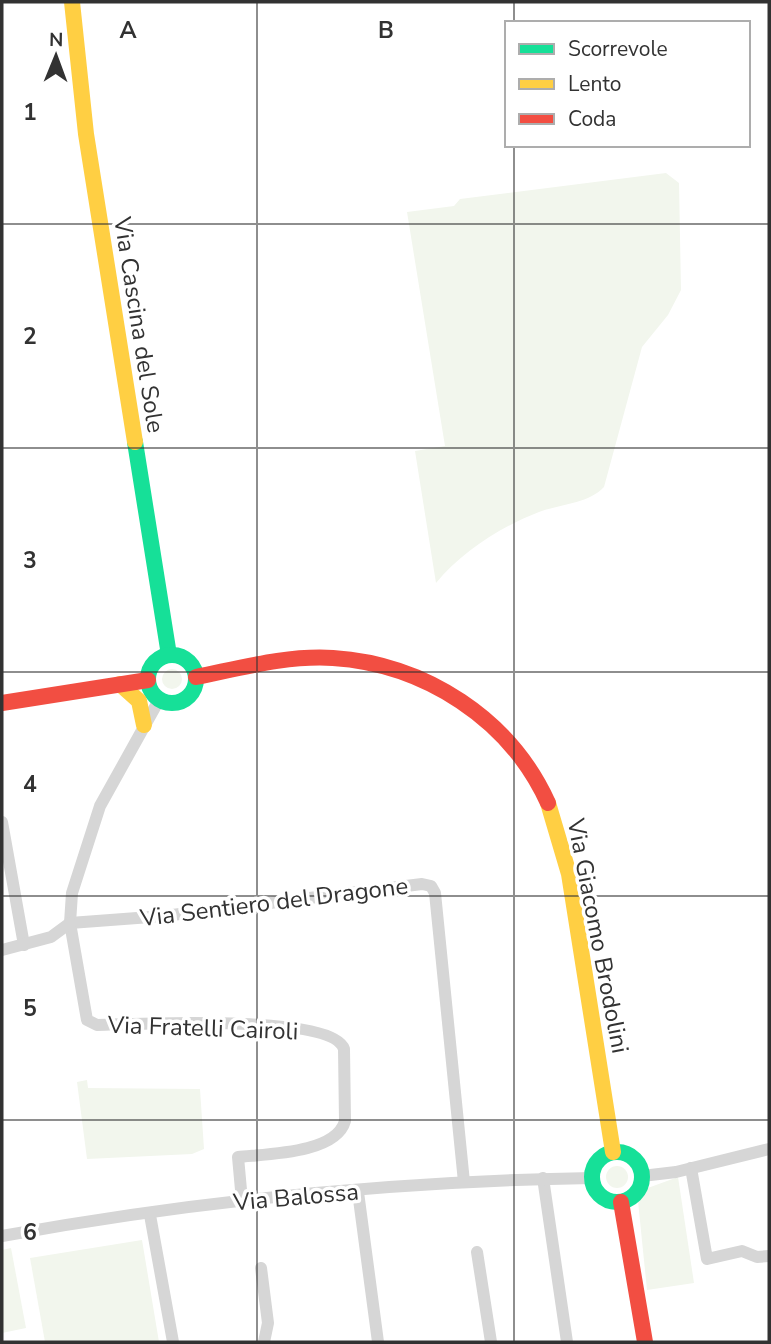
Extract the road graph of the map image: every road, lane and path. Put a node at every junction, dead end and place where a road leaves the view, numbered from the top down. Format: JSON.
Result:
{"nodes":[{"id":1,"x":72,"y":2,"type":"edge"},
{"id":2,"x":169,"y":655,"type":"junction"},
{"id":3,"x":195,"y":677,"type":"junction"},
{"id":4,"x":148,"y":680,"type":"junction"},
{"id":5,"x":120,"y":684,"type":"junction"},
{"id":6,"x":159,"y":700,"type":"junction"},
{"id":7,"x":2,"y":703,"type":"edge"},
{"id":8,"x":144,"y":725,"type":"junction"},
{"id":9,"x":2,"y":822,"type":"edge"},
{"id":10,"x":70,"y":923,"type":"junction"},
{"id":11,"x":24,"y":945,"type":"junction"},
{"id":12,"x":2,"y":950,"type":"edge"},
{"id":13,"x":769,"y":1149,"type":"edge"},
{"id":14,"x":613,"y":1152,"type":"junction"},
{"id":15,"x":691,"y":1168,"type":"junction"},
{"id":16,"x":642,"y":1176,"type":"junction"},
{"id":17,"x":544,"y":1178,"type":"junction"},
{"id":18,"x":592,"y":1178,"type":"junction"},
{"id":19,"x":464,"y":1182,"type":"junction"},
{"id":20,"x":358,"y":1192,"type":"junction"},
{"id":21,"x":242,"y":1201,"type":"junction"},
{"id":22,"x":621,"y":1202,"type":"junction"},
{"id":23,"x":150,"y":1215,"type":"junction"},
{"id":24,"x":2,"y":1236,"type":"edge"},
{"id":25,"x":477,"y":1252,"type":"dead end"},
{"id":26,"x":769,"y":1256,"type":"edge"},
{"id":27,"x":261,"y":1268,"type":"dead end"},
{"id":28,"x":173,"y":1342,"type":"edge"},
{"id":29,"x":264,"y":1342,"type":"edge"},
{"id":30,"x":379,"y":1342,"type":"edge"},
{"id":31,"x":491,"y":1342,"type":"edge"},
{"id":32,"x":567,"y":1342,"type":"edge"},
{"id":33,"x":645,"y":1342,"type":"edge"}],
"edges":[{"from":1,"to":2,"type":"street","name":"Via Cascina del Sole"},
{"from":2,"to":3,"type":"street"},
{"from":2,"to":4,"type":"street"},
{"from":3,"to":6,"type":"street"},
{"from":3,"to":14,"type":"street","name":"Via Giacomo Brodolini"},
{"from":4,"to":5,"type":"street"},
{"from":4,"to":6,"type":"street"},
{"from":5,"to":7,"type":"street"},
{"from":5,"to":8,"type":"street"},
{"from":6,"to":8,"type":"street"},
{"from":8,"to":10,"type":"street"},
{"from":9,"to":11,"type":"street"},
{"from":10,"to":11,"type":"street"},
{"from":10,"to":19,"type":"street","name":"Via Sentiero del Dragone"},
{"from":10,"to":21,"type":"street","name":"Via Fratelli Cairoli"},
{"from":11,"to":12,"type":"street"},
{"from":13,"to":15,"type":"street"},
{"from":14,"to":16,"type":"street"},
{"from":14,"to":18,"type":"street"},
{"from":15,"to":16,"type":"street"},
{"from":15,"to":26,"type":"street"},
{"from":16,"to":22,"type":"street"},
{"from":17,"to":18,"type":"street","name":"Via Balossa"},
{"from":17,"to":19,"type":"street","name":"Via Balossa"},
{"from":17,"to":32,"type":"street"},
{"from":18,"to":22,"type":"street"},
{"from":19,"to":20,"type":"street","name":"Via Balossa"},
{"from":20,"to":21,"type":"street","name":"Via Balossa"},
{"from":20,"to":30,"type":"street"},
{"from":21,"to":23,"type":"street","name":"Via Balossa"},
{"from":22,"to":33,"type":"street"},
{"from":23,"to":24,"type":"street","name":"Via Balossa"},
{"from":23,"to":28,"type":"street"},
{"from":25,"to":31,"type":"street"},
{"from":27,"to":29,"type":"street"}]}
